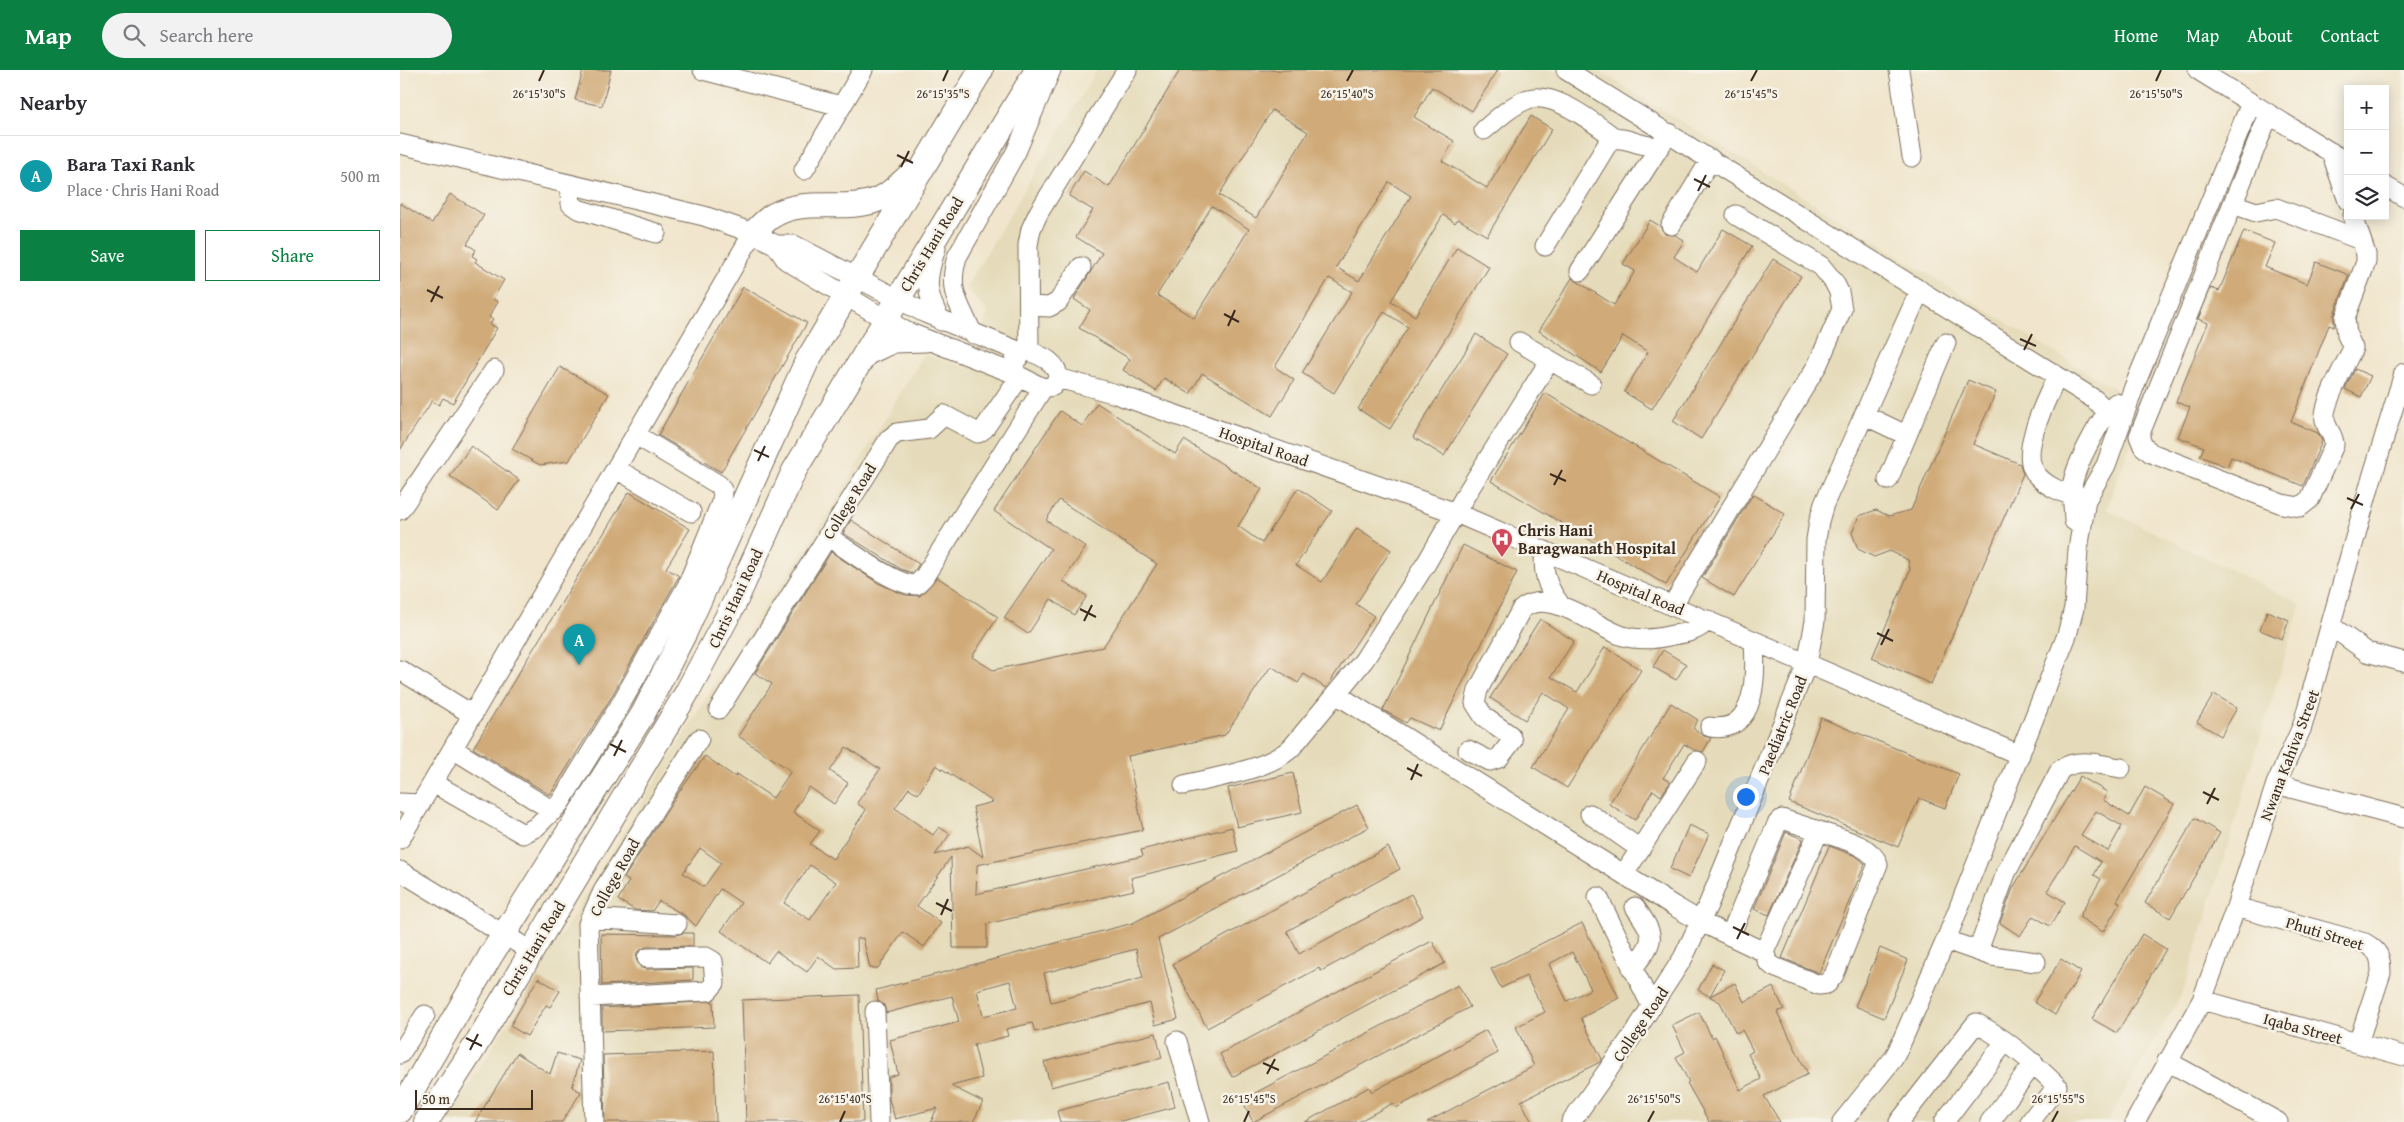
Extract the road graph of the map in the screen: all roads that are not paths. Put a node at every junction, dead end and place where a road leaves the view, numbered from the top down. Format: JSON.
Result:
{"nodes":[{"id":1,"x":863,"y":70,"type":"edge"},
{"id":2,"x":981,"y":70,"type":"edge"},
{"id":3,"x":1038,"y":70,"type":"edge"},
{"id":4,"x":1051,"y":70,"type":"edge"},
{"id":5,"x":1127,"y":70,"type":"edge"},
{"id":6,"x":1566,"y":70,"type":"edge"},
{"id":7,"x":1899,"y":70,"type":"edge"},
{"id":8,"x":2198,"y":70,"type":"edge"},
{"id":9,"x":714,"y":71,"type":"edge"},
{"id":10,"x":2251,"y":103,"type":"junction"},
{"id":11,"x":841,"y":106,"type":"junction"},
{"id":12,"x":2269,"y":114,"type":"junction"},
{"id":13,"x":1484,"y":130,"type":"dead end"},
{"id":14,"x":1615,"y":138,"type":"junction"},
{"id":15,"x":1664,"y":139,"type":"junction"},
{"id":16,"x":400,"y":144,"type":"edge"},
{"id":17,"x":2331,"y":152,"type":"junction"},
{"id":18,"x":1912,"y":157,"type":"dead end"},
{"id":19,"x":1711,"y":159,"type":"junction"},
{"id":20,"x":2344,"y":160,"type":"edge"},
{"id":21,"x":924,"y":163,"type":"junction"},
{"id":22,"x":804,"y":170,"type":"dead end"},
{"id":23,"x":569,"y":185,"type":"junction"},
{"id":24,"x":2389,"y":188,"type":"edge"},
{"id":25,"x":2344,"y":189,"type":"edge"},
{"id":26,"x":2404,"y":197,"type":"edge"},
{"id":27,"x":2233,"y":204,"type":"junction"},
{"id":28,"x":1736,"y":215,"type":"dead end"},
{"id":29,"x":2354,"y":220,"type":"edge"},
{"id":30,"x":944,"y":223,"type":"junction"},
{"id":31,"x":1671,"y":225,"type":"dead end"},
{"id":32,"x":656,"y":232,"type":"dead end"},
{"id":33,"x":753,"y":233,"type":"junction"},
{"id":34,"x":2361,"y":240,"type":"junction"},
{"id":35,"x":1545,"y":246,"type":"dead end"},
{"id":36,"x":1081,"y":267,"type":"dead end"},
{"id":37,"x":1580,"y":271,"type":"dead end"},
{"id":38,"x":851,"y":287,"type":"junction"},
{"id":39,"x":1920,"y":290,"type":"junction"},
{"id":40,"x":898,"y":300,"type":"junction"},
{"id":41,"x":1029,"y":306,"type":"junction"},
{"id":42,"x":885,"y":320,"type":"junction"},
{"id":43,"x":941,"y":320,"type":"junction"},
{"id":44,"x":973,"y":334,"type":"junction"},
{"id":45,"x":1519,"y":342,"type":"dead end"},
{"id":46,"x":940,"y":343,"type":"junction"},
{"id":47,"x":1946,"y":343,"type":"dead end"},
{"id":48,"x":1026,"y":352,"type":"junction"},
{"id":49,"x":862,"y":358,"type":"junction"},
{"id":50,"x":1550,"y":360,"type":"junction"},
{"id":51,"x":494,"y":370,"type":"dead end"},
{"id":52,"x":2404,"y":373,"type":"edge"},
{"id":53,"x":1017,"y":376,"type":"junction"},
{"id":54,"x":2057,"y":376,"type":"junction"},
{"id":55,"x":1050,"y":383,"type":"junction"},
{"id":56,"x":1591,"y":384,"type":"dead end"},
{"id":57,"x":2115,"y":414,"type":"junction"},
{"id":58,"x":1864,"y":415,"type":"junction"},
{"id":59,"x":636,"y":435,"type":"junction"},
{"id":60,"x":1906,"y":435,"type":"junction"},
{"id":61,"x":616,"y":469,"type":"junction"},
{"id":62,"x":1888,"y":480,"type":"dead end"},
{"id":63,"x":2080,"y":498,"type":"junction"},
{"id":64,"x":400,"y":510,"type":"edge"},
{"id":65,"x":691,"y":512,"type":"dead end"},
{"id":66,"x":1456,"y":513,"type":"junction"},
{"id":67,"x":827,"y":536,"type":"junction"},
{"id":68,"x":1545,"y":551,"type":"junction"},
{"id":69,"x":1559,"y":604,"type":"junction"},
{"id":70,"x":1672,"y":606,"type":"junction"},
{"id":71,"x":1708,"y":620,"type":"junction"},
{"id":72,"x":2331,"y":626,"type":"junction"},
{"id":73,"x":1754,"y":641,"type":"junction"},
{"id":74,"x":2404,"y":662,"type":"edge"},
{"id":75,"x":1808,"y":664,"type":"junction"},
{"id":76,"x":400,"y":670,"type":"edge"},
{"id":77,"x":1336,"y":694,"type":"junction"},
{"id":78,"x":719,"y":709,"type":"dead end"},
{"id":79,"x":473,"y":715,"type":"junction"},
{"id":80,"x":1710,"y":727,"type":"dead end"},
{"id":81,"x":699,"y":740,"type":"dead end"},
{"id":82,"x":453,"y":749,"type":"junction"},
{"id":83,"x":1468,"y":750,"type":"dead end"},
{"id":84,"x":2020,"y":755,"type":"junction"},
{"id":85,"x":1697,"y":761,"type":"dead end"},
{"id":86,"x":2120,"y":768,"type":"dead end"},
{"id":87,"x":433,"y":783,"type":"junction"},
{"id":88,"x":2276,"y":784,"type":"junction"},
{"id":89,"x":1184,"y":785,"type":"dead end"},
{"id":90,"x":400,"y":803,"type":"edge"},
{"id":91,"x":420,"y":804,"type":"junction"},
{"id":92,"x":553,"y":811,"type":"junction"},
{"id":93,"x":1590,"y":814,"type":"dead end"},
{"id":94,"x":2404,"y":818,"type":"edge"},
{"id":95,"x":1819,"y":831,"type":"junction"},
{"id":96,"x":400,"y":839,"type":"edge"},
{"id":97,"x":595,"y":844,"type":"junction"},
{"id":98,"x":1640,"y":849,"type":"junction"},
{"id":99,"x":400,"y":871,"type":"edge"},
{"id":100,"x":1624,"y":874,"type":"junction"},
{"id":101,"x":1966,"y":888,"type":"junction"},
{"id":102,"x":1598,"y":897,"type":"dead end"},
{"id":103,"x":1996,"y":901,"type":"junction"},
{"id":104,"x":1635,"y":906,"type":"dead end"},
{"id":105,"x":2236,"y":908,"type":"junction"},
{"id":106,"x":590,"y":918,"type":"junction"},
{"id":107,"x":1701,"y":922,"type":"junction"},
{"id":108,"x":677,"y":924,"type":"dead end"},
{"id":109,"x":503,"y":935,"type":"junction"},
{"id":110,"x":1730,"y":936,"type":"junction"},
{"id":111,"x":1946,"y":940,"type":"junction"},
{"id":112,"x":531,"y":951,"type":"junction"},
{"id":113,"x":1978,"y":951,"type":"junction"},
{"id":114,"x":1764,"y":952,"type":"junction"},
{"id":115,"x":647,"y":958,"type":"dead end"},
{"id":116,"x":2036,"y":962,"type":"dead end"},
{"id":117,"x":1632,"y":969,"type":"junction"},
{"id":118,"x":590,"y":997,"type":"junction"},
{"id":119,"x":2202,"y":1000,"type":"junction"},
{"id":120,"x":1652,"y":1008,"type":"junction"},
{"id":121,"x":875,"y":1011,"type":"dead end"},
{"id":122,"x":425,"y":1015,"type":"dead end"},
{"id":123,"x":1177,"y":1041,"type":"dead end"},
{"id":124,"x":2005,"y":1042,"type":"junction"},
{"id":125,"x":2358,"y":1043,"type":"junction"},
{"id":126,"x":400,"y":1054,"type":"edge"},
{"id":127,"x":2404,"y":1056,"type":"edge"},
{"id":128,"x":2167,"y":1061,"type":"junction"},
{"id":129,"x":2034,"y":1063,"type":"junction"},
{"id":130,"x":400,"y":1110,"type":"edge"},
{"id":131,"x":426,"y":1122,"type":"edge"},
{"id":132,"x":594,"y":1122,"type":"edge"},
{"id":133,"x":879,"y":1122,"type":"edge"},
{"id":134,"x":1200,"y":1122,"type":"edge"},
{"id":135,"x":1571,"y":1122,"type":"edge"},
{"id":136,"x":1842,"y":1122,"type":"edge"},
{"id":137,"x":1899,"y":1122,"type":"edge"},
{"id":138,"x":1944,"y":1122,"type":"edge"},
{"id":139,"x":1990,"y":1122,"type":"edge"},
{"id":140,"x":2030,"y":1122,"type":"edge"},
{"id":141,"x":2135,"y":1122,"type":"edge"},
{"id":142,"x":2278,"y":1122,"type":"edge"}],
"edges":[{"from":1,"to":11,"type":"street"},
{"from":2,"to":21,"type":"main road","name":"Chris Hani Road"},
{"from":3,"to":30,"type":"main road","name":"Chris Hani Road"},
{"from":4,"to":44,"type":"street"},
{"from":5,"to":41,"type":"street"},
{"from":6,"to":15,"type":"street"},
{"from":7,"to":18,"type":"street"},
{"from":8,"to":10,"type":"street"},
{"from":9,"to":11,"type":"street"},
{"from":10,"to":12,"type":"street"},
{"from":10,"to":57,"type":"street"},
{"from":11,"to":22,"type":"street"},
{"from":12,"to":17,"type":"street"},
{"from":12,"to":27,"type":"street"},
{"from":13,"to":14,"type":"street"},
{"from":14,"to":15,"type":"street"},
{"from":14,"to":35,"type":"street"},
{"from":15,"to":19,"type":"street"},
{"from":15,"to":37,"type":"street"},
{"from":16,"to":23,"type":"street"},
{"from":17,"to":20,"type":"street"},
{"from":17,"to":25,"type":"street"},
{"from":19,"to":31,"type":"street"},
{"from":19,"to":39,"type":"street"},
{"from":21,"to":33,"type":"main road"},
{"from":21,"to":38,"type":"main road","name":"Chris Hani Road"},
{"from":23,"to":32,"type":"street"},
{"from":23,"to":33,"type":"street"},
{"from":24,"to":26,"type":"street"},
{"from":27,"to":34,"type":"street"},
{"from":27,"to":34,"type":"street"},
{"from":28,"to":70,"type":"street"},
{"from":29,"to":34,"type":"street"},
{"from":30,"to":40,"type":"main road","name":"Chris Hani Road"},
{"from":30,"to":43,"type":"street"},
{"from":33,"to":38,"type":"street"},
{"from":33,"to":59,"type":"street"},
{"from":36,"to":41,"type":"street"},
{"from":38,"to":40,"type":"street"},
{"from":38,"to":42,"type":"street","name":"Hospital Road"},
{"from":38,"to":109,"type":"main road","name":"Chris Hani Road"},
{"from":39,"to":54,"type":"street"},
{"from":39,"to":58,"type":"street","name":"Paediatric Road"},
{"from":40,"to":42,"type":"main road","name":"Chris Hani Road"},
{"from":40,"to":43,"type":"street"},
{"from":41,"to":48,"type":"street"},
{"from":42,"to":46,"type":"street","name":"Hospital Road"},
{"from":42,"to":49,"type":"main road","name":"Chris Hani Road"},
{"from":43,"to":44,"type":"street"},
{"from":44,"to":48,"type":"street"},
{"from":45,"to":50,"type":"street"},
{"from":46,"to":49,"type":"street"},
{"from":46,"to":53,"type":"street","name":"Hospital Road"},
{"from":47,"to":60,"type":"street"},
{"from":48,"to":53,"type":"street"},
{"from":48,"to":55,"type":"street"},
{"from":49,"to":97,"type":"main road","name":"Chris Hani Road"},
{"from":50,"to":56,"type":"street"},
{"from":50,"to":66,"type":"street"},
{"from":51,"to":64,"type":"street"},
{"from":52,"to":72,"type":"street","name":"Nwana Kahiva Street"},
{"from":53,"to":55,"type":"street","name":"Hospital Road"},
{"from":53,"to":67,"type":"street","name":"College Road"},
{"from":54,"to":57,"type":"street"},
{"from":54,"to":63,"type":"street"},
{"from":55,"to":66,"type":"street","name":"Hospital Road"},
{"from":55,"to":67,"type":"street"},
{"from":57,"to":63,"type":"street"},
{"from":58,"to":60,"type":"street"},
{"from":58,"to":75,"type":"street","name":"Paediatric Road"},
{"from":59,"to":61,"type":"street"},
{"from":59,"to":92,"type":"street"},
{"from":60,"to":62,"type":"street"},
{"from":61,"to":65,"type":"street"},
{"from":61,"to":79,"type":"street"},
{"from":63,"to":84,"type":"street"},
{"from":66,"to":68,"type":"street","name":"Hospital Road"},
{"from":66,"to":77,"type":"street"},
{"from":67,"to":78,"type":"street","name":"College Road"},
{"from":68,"to":69,"type":"street"},
{"from":68,"to":70,"type":"street","name":"Hospital Road"},
{"from":69,"to":71,"type":"street"},
{"from":69,"to":83,"type":"street"},
{"from":70,"to":71,"type":"street","name":"Hospital Road"},
{"from":71,"to":73,"type":"street","name":"Hospital Road"},
{"from":72,"to":74,"type":"street"},
{"from":72,"to":88,"type":"street","name":"Nwana Kahiva Street"},
{"from":73,"to":75,"type":"street","name":"Hospital Road"},
{"from":73,"to":80,"type":"street"},
{"from":75,"to":84,"type":"street","name":"Hospital Road"},
{"from":75,"to":107,"type":"street","name":"Paediatric Road"},
{"from":76,"to":79,"type":"street"},
{"from":77,"to":89,"type":"street"},
{"from":77,"to":100,"type":"street"},
{"from":79,"to":82,"type":"street"},
{"from":81,"to":106,"type":"street","name":"College Road"},
{"from":82,"to":87,"type":"street"},
{"from":82,"to":92,"type":"street"},
{"from":84,"to":101,"type":"street"},
{"from":85,"to":98,"type":"street"},
{"from":86,"to":103,"type":"street"},
{"from":87,"to":91,"type":"street"},
{"from":87,"to":92,"type":"street"},
{"from":88,"to":94,"type":"street"},
{"from":88,"to":105,"type":"street","name":"Nwana Kahiva Street"},
{"from":90,"to":91,"type":"street"},
{"from":91,"to":96,"type":"street"},
{"from":93,"to":98,"type":"street"},
{"from":95,"to":110,"type":"street"},
{"from":95,"to":114,"type":"street"},
{"from":95,"to":114,"type":"street"},
{"from":97,"to":109,"type":"main road"},
{"from":97,"to":112,"type":"main road","name":"Chris Hani Road"},
{"from":98,"to":100,"type":"street"},
{"from":99,"to":109,"type":"street"},
{"from":100,"to":107,"type":"street"},
{"from":101,"to":103,"type":"street"},
{"from":101,"to":111,"type":"street"},
{"from":102,"to":117,"type":"street"},
{"from":103,"to":113,"type":"street"},
{"from":104,"to":117,"type":"street"},
{"from":105,"to":119,"type":"street","name":"Nwana Kahiva Street"},
{"from":105,"to":125,"type":"street","name":"Phuti Street"},
{"from":106,"to":108,"type":"street"},
{"from":106,"to":118,"type":"street","name":"College Road"},
{"from":107,"to":110,"type":"street"},
{"from":107,"to":120,"type":"street","name":"College Road"},
{"from":109,"to":112,"type":"street"},
{"from":109,"to":130,"type":"main road","name":"Chris Hani Road"},
{"from":110,"to":114,"type":"street"},
{"from":111,"to":113,"type":"street"},
{"from":111,"to":136,"type":"street"},
{"from":112,"to":131,"type":"main road","name":"Chris Hani Road"},
{"from":113,"to":116,"type":"street"},
{"from":115,"to":118,"type":"street"},
{"from":117,"to":120,"type":"street"},
{"from":118,"to":132,"type":"street","name":"College Road"},
{"from":119,"to":125,"type":"street","name":"Iqaba Street"},
{"from":119,"to":128,"type":"street","name":"Nwana Kahiva Street"},
{"from":120,"to":135,"type":"street","name":"College Road"},
{"from":121,"to":133,"type":"street"},
{"from":122,"to":126,"type":"street"},
{"from":123,"to":134,"type":"street"},
{"from":124,"to":129,"type":"street"},
{"from":124,"to":137,"type":"street"},
{"from":124,"to":138,"type":"street"},
{"from":125,"to":127,"type":"street","name":"Iqaba Street"},
{"from":128,"to":141,"type":"street","name":"Nwana Kahiva Street"},
{"from":128,"to":142,"type":"street"},
{"from":129,"to":139,"type":"street"},
{"from":129,"to":140,"type":"street"}]}
